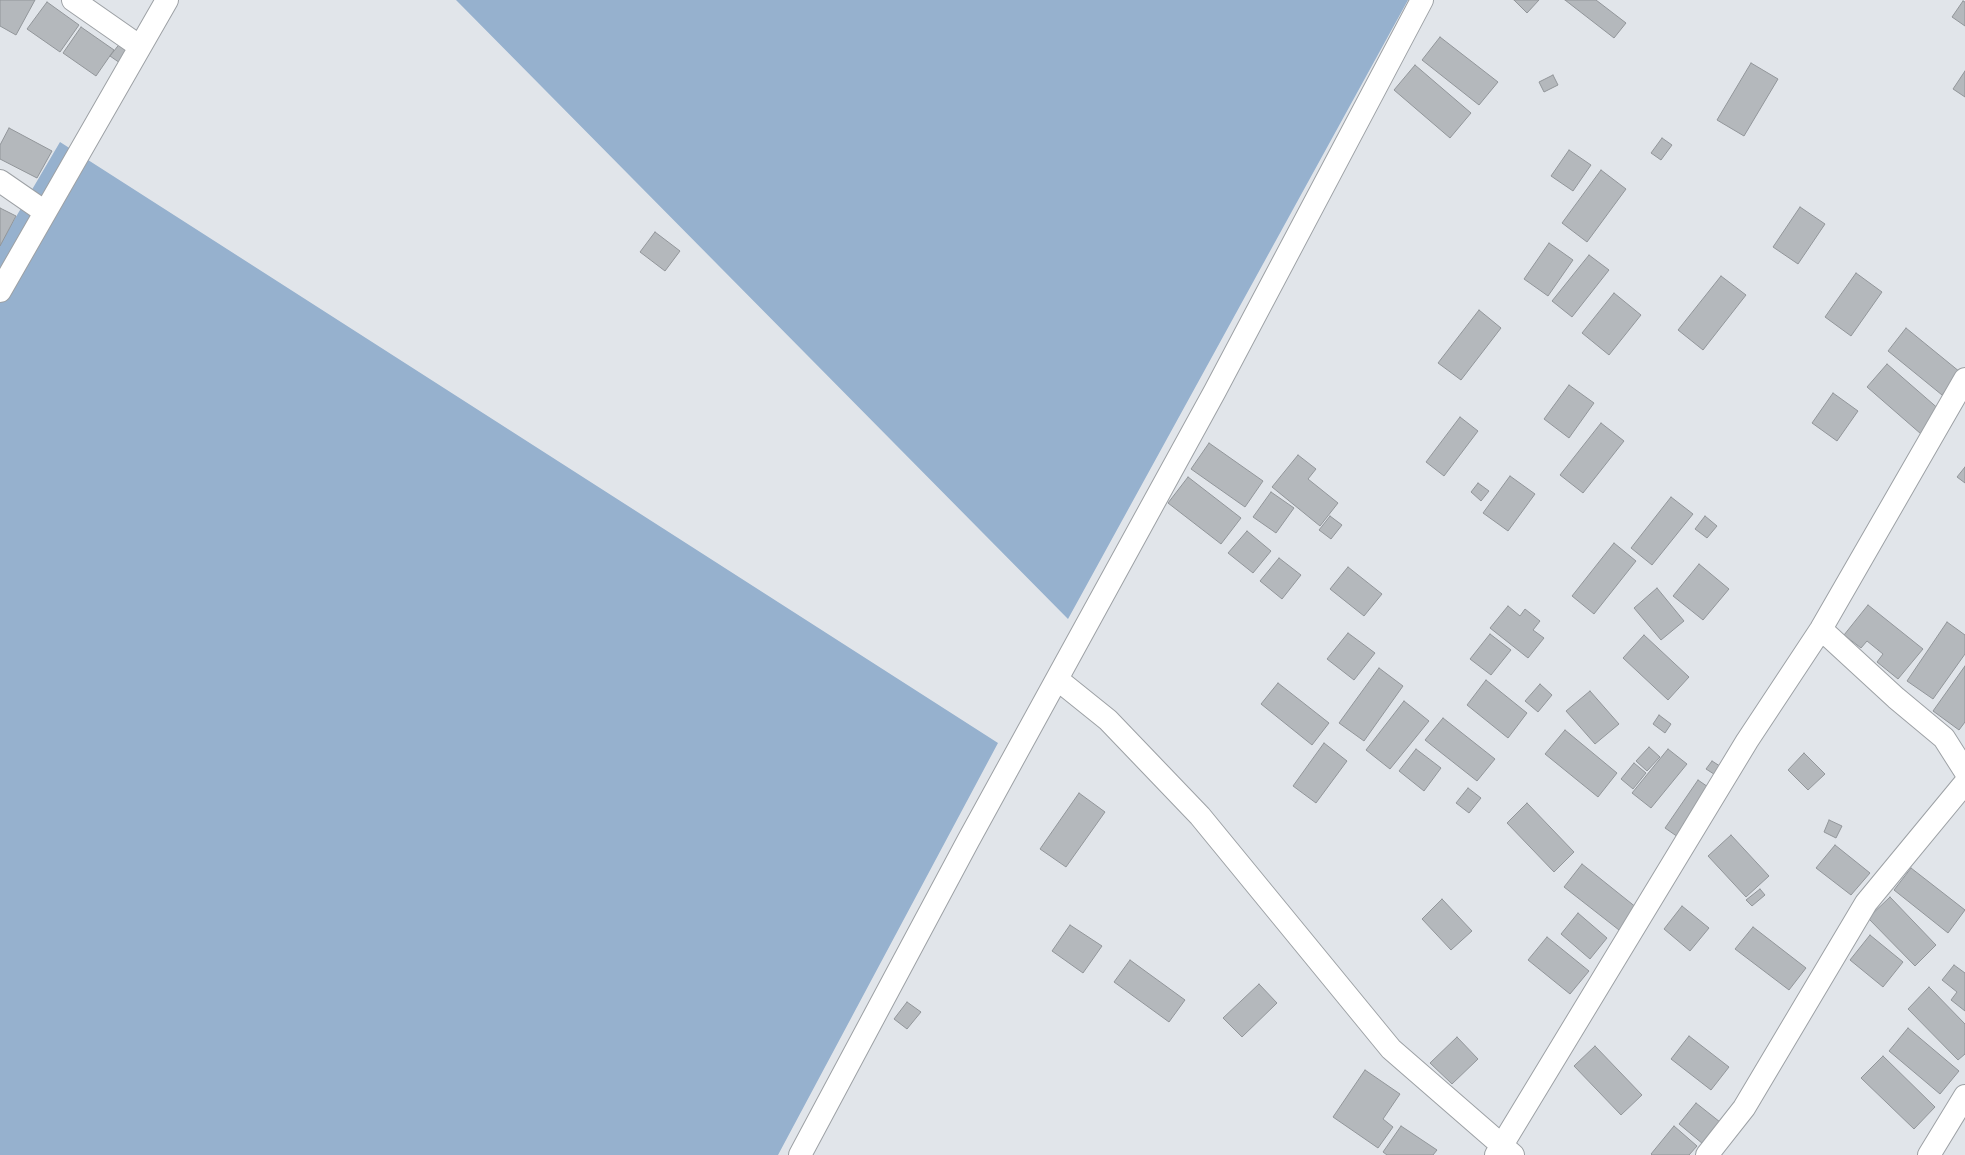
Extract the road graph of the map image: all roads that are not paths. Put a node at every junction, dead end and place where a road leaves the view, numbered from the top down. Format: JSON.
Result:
{"nodes":[{"id":1,"x":73,"y":0,"type":"edge"},
{"id":2,"x":167,"y":0,"type":"edge"},
{"id":3,"x":1422,"y":0,"type":"edge"},
{"id":4,"x":139,"y":46,"type":"junction"},
{"id":5,"x":0,"y":181,"type":"edge"},
{"id":6,"x":45,"y":212,"type":"junction"},
{"id":7,"x":0,"y":291,"type":"edge"},
{"id":8,"x":1965,"y":379,"type":"edge"},
{"id":9,"x":1821,"y":629,"type":"junction"},
{"id":10,"x":1057,"y":679,"type":"junction"},
{"id":11,"x":1965,"y":771,"type":"edge"},
{"id":12,"x":1965,"y":784,"type":"edge"},
{"id":13,"x":1965,"y":1096,"type":"edge"},
{"id":14,"x":1504,"y":1152,"type":"edge"},
{"id":15,"x":800,"y":1155,"type":"edge"},
{"id":16,"x":1707,"y":1155,"type":"edge"},
{"id":17,"x":1929,"y":1155,"type":"edge"}],
"edges":[{"from":1,"to":4,"type":"street"},
{"from":2,"to":4,"type":"street"},
{"from":3,"to":10,"type":"street"},
{"from":4,"to":6,"type":"street"},
{"from":5,"to":6,"type":"street"},
{"from":6,"to":7,"type":"street"},
{"from":8,"to":9,"type":"street"},
{"from":9,"to":11,"type":"street"},
{"from":9,"to":14,"type":"street"},
{"from":10,"to":14,"type":"street"},
{"from":10,"to":15,"type":"street"},
{"from":12,"to":16,"type":"street"},
{"from":13,"to":17,"type":"street"}]}
